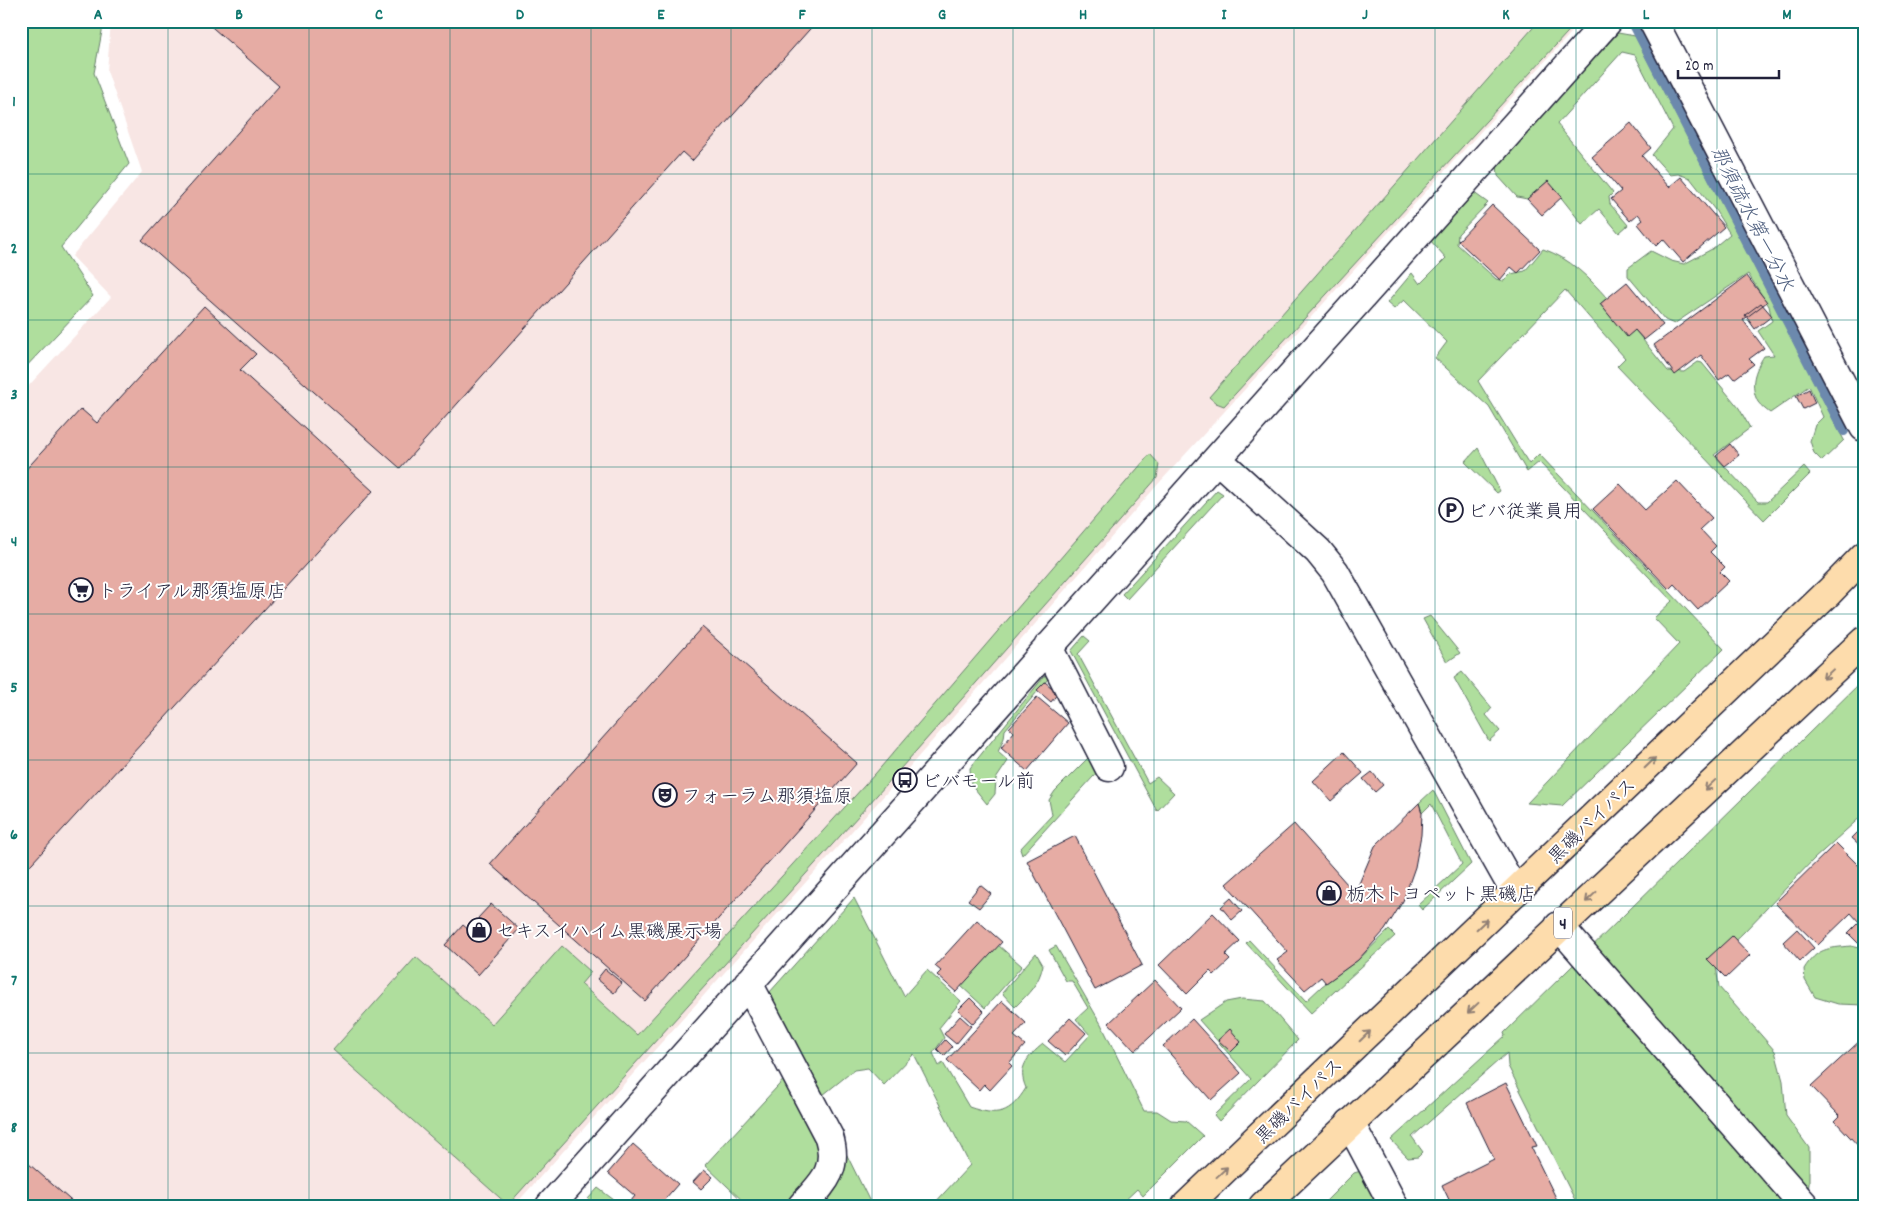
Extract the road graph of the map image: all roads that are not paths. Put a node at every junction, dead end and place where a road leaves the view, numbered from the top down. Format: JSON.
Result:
{"nodes":[{"id":1,"x":1608,"y":21,"type":"edge"},
{"id":2,"x":1653,"y":21,"type":"edge"},
{"id":3,"x":1864,"y":427,"type":"edge"},
{"id":4,"x":1217,"y":459,"type":"junction"},
{"id":5,"x":1864,"y":556,"type":"edge"},
{"id":6,"x":1864,"y":641,"type":"edge"},
{"id":7,"x":1048,"y":647,"type":"junction"},
{"id":8,"x":1109,"y":767,"type":"dead end"},
{"id":9,"x":1515,"y":892,"type":"junction"},
{"id":10,"x":1559,"y":926,"type":"junction"},
{"id":11,"x":748,"y":983,"type":"junction"},
{"id":12,"x":1350,"y":1123,"type":"junction"},
{"id":13,"x":550,"y":1206,"type":"edge"},
{"id":14,"x":802,"y":1206,"type":"edge"},
{"id":15,"x":1186,"y":1206,"type":"edge"},
{"id":16,"x":1263,"y":1206,"type":"edge"},
{"id":17,"x":1394,"y":1206,"type":"edge"},
{"id":18,"x":1804,"y":1206,"type":"edge"}],
"edges":[{"from":1,"to":4,"type":"street"},
{"from":2,"to":3,"type":"street"},
{"from":4,"to":7,"type":"street"},
{"from":4,"to":9,"type":"street"},
{"from":9,"to":5,"type":"highway","name":"黒磯バイパス","one_way":true},
{"from":6,"to":10,"type":"highway","number":"4","one_way":true},
{"from":7,"to":8,"type":"street"},
{"from":7,"to":11,"type":"street"},
{"from":15,"to":9,"type":"highway","name":"黒磯バイパス","one_way":true},
{"from":10,"to":12,"type":"highway","number":"4","one_way":true},
{"from":10,"to":18,"type":"street"},
{"from":11,"to":13,"type":"street"},
{"from":11,"to":14,"type":"street"},
{"from":12,"to":16,"type":"highway","number":"4"},
{"from":12,"to":17,"type":"street"}]}
